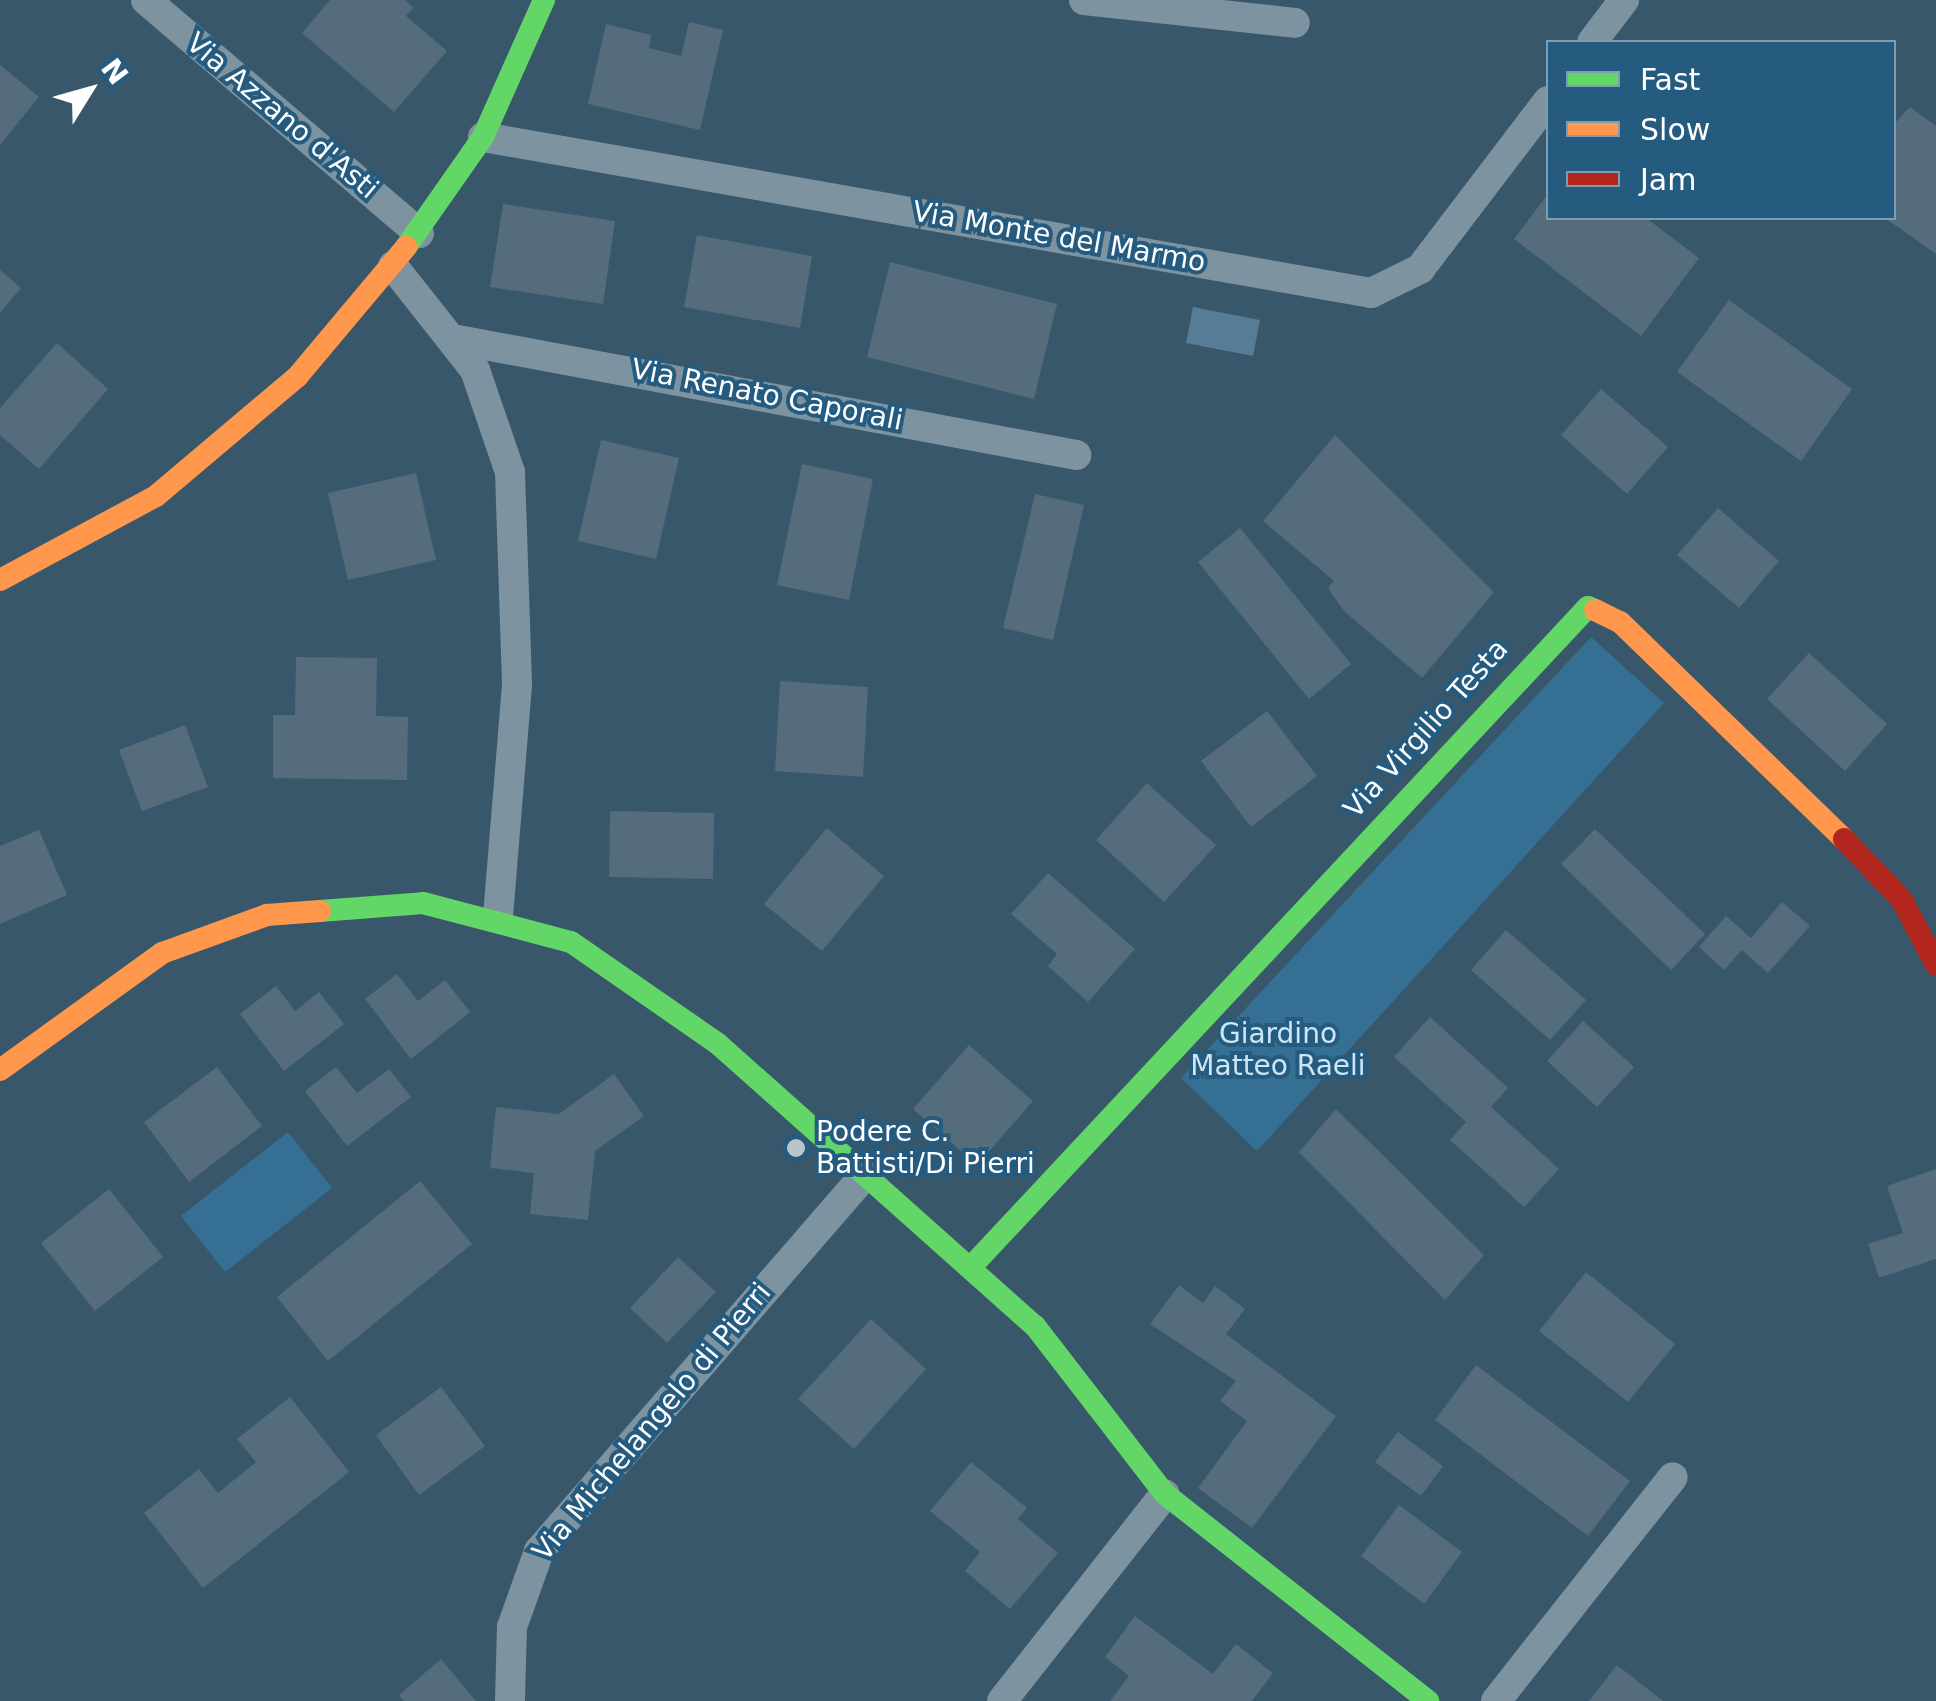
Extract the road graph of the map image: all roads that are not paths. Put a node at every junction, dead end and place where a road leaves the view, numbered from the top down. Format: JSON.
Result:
{"nodes":[{"id":1,"x":146,"y":0,"type":"edge"},
{"id":2,"x":544,"y":0,"type":"edge"},
{"id":3,"x":1084,"y":0,"type":"edge"},
{"id":4,"x":1624,"y":0,"type":"edge"},
{"id":5,"x":1295,"y":23,"type":"dead end"},
{"id":6,"x":1594,"y":40,"type":"edge"},
{"id":7,"x":1546,"y":104,"type":"edge"},
{"id":8,"x":483,"y":137,"type":"junction"},
{"id":9,"x":418,"y":232,"type":"junction"},
{"id":10,"x":394,"y":266,"type":"junction"},
{"id":11,"x":458,"y":340,"type":"junction"},
{"id":12,"x":1076,"y":455,"type":"dead end"},
{"id":13,"x":4,"y":574,"type":"edge"},
{"id":14,"x":498,"y":916,"type":"junction"},
{"id":15,"x":1936,"y":965,"type":"edge"},
{"id":16,"x":0,"y":1070,"type":"edge"},
{"id":17,"x":865,"y":1175,"type":"junction"},
{"id":18,"x":970,"y":1268,"type":"junction"},
{"id":19,"x":1673,"y":1477,"type":"dead end"},
{"id":20,"x":1165,"y":1494,"type":"junction"},
{"id":21,"x":510,"y":1701,"type":"edge"},
{"id":22,"x":1002,"y":1701,"type":"edge"},
{"id":23,"x":1428,"y":1701,"type":"edge"},
{"id":24,"x":1496,"y":1701,"type":"edge"}],
"edges":[{"from":1,"to":9,"type":"street","name":"Via Azzano d'Asti"},
{"from":2,"to":8,"type":"street"},
{"from":3,"to":5,"type":"street"},
{"from":4,"to":6,"type":"street"},
{"from":7,"to":8,"type":"street","name":"Via Monte del Marmo"},
{"from":8,"to":9,"type":"street"},
{"from":9,"to":10,"type":"street"},
{"from":10,"to":11,"type":"street"},
{"from":10,"to":13,"type":"street"},
{"from":11,"to":12,"type":"street","name":"Via Renato Caporali"},
{"from":11,"to":14,"type":"street"},
{"from":14,"to":16,"type":"street"},
{"from":14,"to":17,"type":"street"},
{"from":15,"to":18,"type":"street","name":"Via Virgilio Testa"},
{"from":17,"to":18,"type":"street"},
{"from":17,"to":21,"type":"street","name":"Via Michelangelo di Pierri"},
{"from":18,"to":20,"type":"street"},
{"from":19,"to":24,"type":"street"},
{"from":20,"to":22,"type":"street"},
{"from":20,"to":23,"type":"street"}]}
